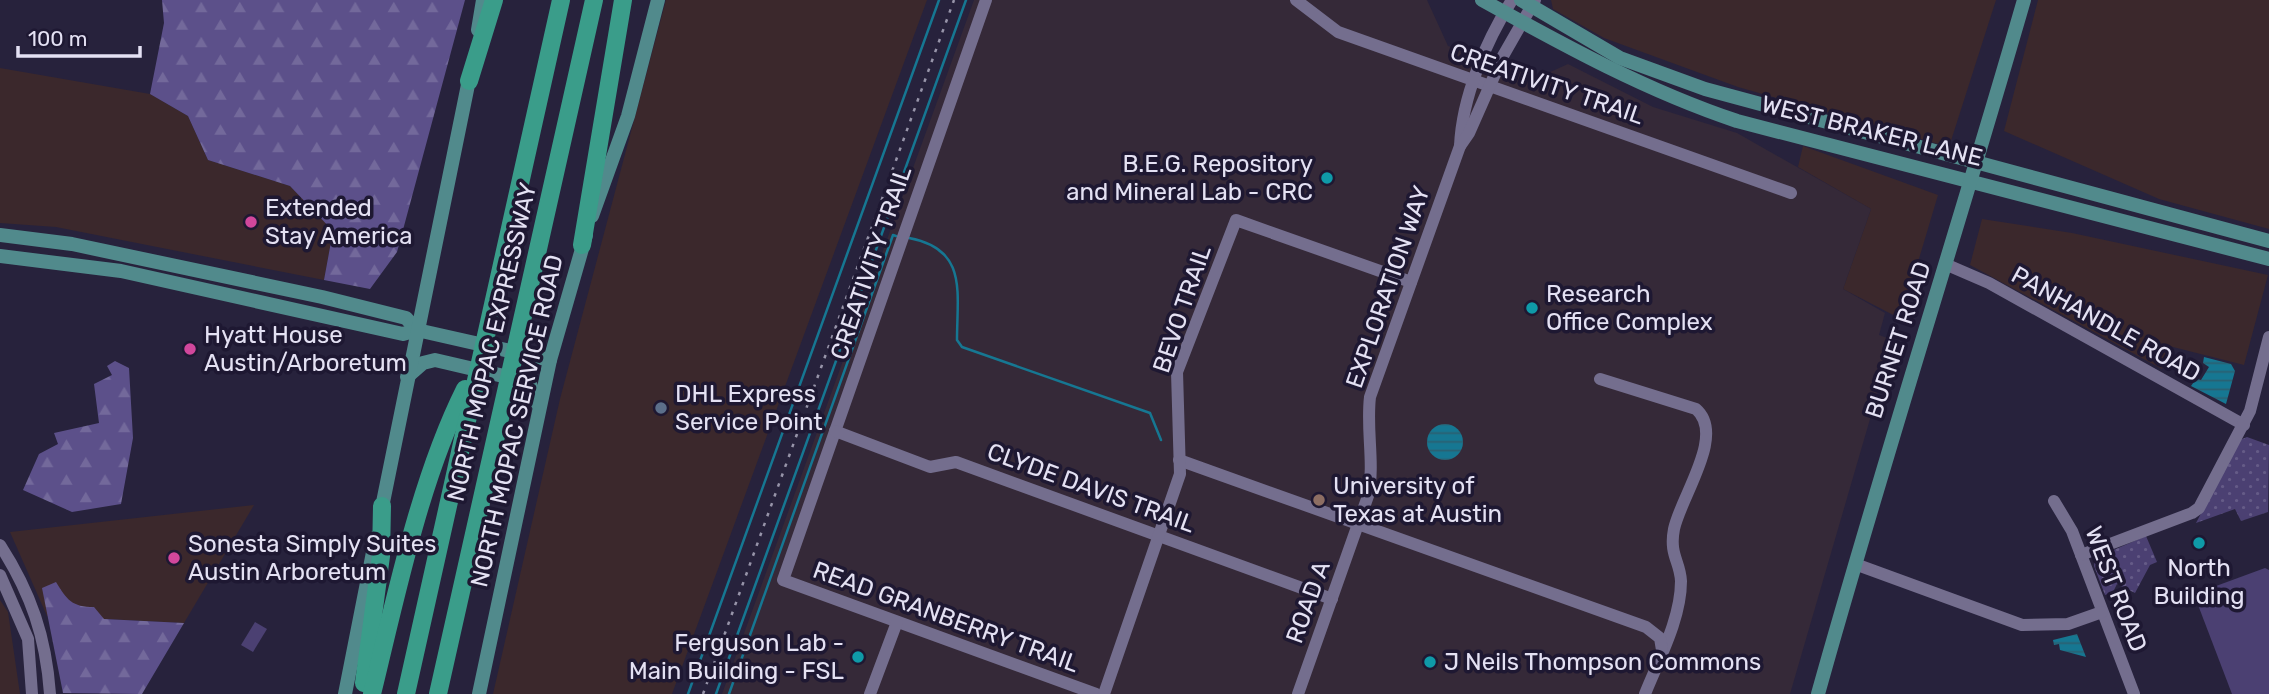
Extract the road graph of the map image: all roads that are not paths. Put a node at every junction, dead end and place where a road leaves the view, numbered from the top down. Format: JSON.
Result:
{"nodes":[{"id":1,"x":483,"y":0,"type":"edge"},
{"id":2,"x":494,"y":0,"type":"edge"},
{"id":3,"x":550,"y":0,"type":"edge"},
{"id":4,"x":561,"y":0,"type":"edge"},
{"id":5,"x":582,"y":0,"type":"edge"},
{"id":6,"x":594,"y":0,"type":"edge"},
{"id":7,"x":623,"y":0,"type":"edge"},
{"id":8,"x":658,"y":0,"type":"edge"},
{"id":9,"x":986,"y":0,"type":"edge"},
{"id":10,"x":1296,"y":0,"type":"edge"},
{"id":11,"x":1482,"y":0,"type":"edge"},
{"id":12,"x":2024,"y":0,"type":"edge"},
{"id":13,"x":1529,"y":2,"type":"edge"},
{"id":14,"x":1508,"y":6,"type":"edge"},
{"id":15,"x":1523,"y":22,"type":"junction"},
{"id":16,"x":469,"y":81,"type":"junction"},
{"id":17,"x":1475,"y":81,"type":"junction"},
{"id":18,"x":1491,"y":87,"type":"junction"},
{"id":19,"x":1460,"y":146,"type":"junction"},
{"id":20,"x":1977,"y":164,"type":"junction"},
{"id":21,"x":1973,"y":180,"type":"junction"},
{"id":22,"x":1791,"y":193,"type":"dead end"},
{"id":23,"x":0,"y":235,"type":"edge"},
{"id":24,"x":2269,"y":241,"type":"edge"},
{"id":25,"x":582,"y":245,"type":"junction"},
{"id":26,"x":0,"y":256,"type":"edge"},
{"id":27,"x":2269,"y":259,"type":"edge"},
{"id":28,"x":1945,"y":264,"type":"junction"},
{"id":29,"x":185,"y":268,"type":"junction"},
{"id":30,"x":1411,"y":282,"type":"junction"},
{"id":31,"x":181,"y":285,"type":"junction"},
{"id":32,"x":425,"y":289,"type":"junction"},
{"id":33,"x":382,"y":312,"type":"junction"},
{"id":34,"x":370,"y":326,"type":"junction"},
{"id":35,"x":422,"y":331,"type":"junction"},
{"id":36,"x":2269,"y":337,"type":"edge"},
{"id":37,"x":544,"y":358,"type":"junction"},
{"id":38,"x":410,"y":362,"type":"junction"},
{"id":39,"x":406,"y":379,"type":"junction"},
{"id":40,"x":1600,"y":379,"type":"dead end"},
{"id":41,"x":465,"y":388,"type":"junction"},
{"id":42,"x":539,"y":409,"type":"junction"},
{"id":43,"x":2244,"y":425,"type":"junction"},
{"id":44,"x":835,"y":432,"type":"junction"},
{"id":45,"x":1179,"y":460,"type":"junction"},
{"id":46,"x":2054,"y":501,"type":"dead end"},
{"id":47,"x":382,"y":506,"type":"junction"},
{"id":48,"x":1359,"y":525,"type":"junction"},
{"id":49,"x":1159,"y":535,"type":"junction"},
{"id":50,"x":0,"y":545,"type":"edge"},
{"id":51,"x":2081,"y":555,"type":"junction"},
{"id":52,"x":1855,"y":564,"type":"junction"},
{"id":53,"x":0,"y":575,"type":"edge"},
{"id":54,"x":783,"y":580,"type":"joint"},
{"id":55,"x":1332,"y":599,"type":"junction"},
{"id":56,"x":2102,"y":612,"type":"junction"},
{"id":57,"x":897,"y":622,"type":"junction"},
{"id":58,"x":1662,"y":650,"type":"junction"},
{"id":59,"x":32,"y":694,"type":"edge"},
{"id":60,"x":50,"y":694,"type":"edge"},
{"id":61,"x":345,"y":694,"type":"edge"},
{"id":62,"x":362,"y":694,"type":"edge"},
{"id":63,"x":372,"y":694,"type":"edge"},
{"id":64,"x":397,"y":694,"type":"edge"},
{"id":65,"x":405,"y":694,"type":"edge"},
{"id":66,"x":427,"y":694,"type":"edge"},
{"id":67,"x":438,"y":694,"type":"edge"},
{"id":68,"x":479,"y":694,"type":"edge"},
{"id":69,"x":870,"y":694,"type":"edge"},
{"id":70,"x":1096,"y":694,"type":"edge"},
{"id":71,"x":1104,"y":694,"type":"edge"},
{"id":72,"x":1298,"y":694,"type":"edge"},
{"id":73,"x":1645,"y":694,"type":"edge"},
{"id":74,"x":1818,"y":694,"type":"edge"},
{"id":75,"x":2134,"y":694,"type":"edge"}],
"edges":[{"from":1,"to":16,"type":"main road"},
{"from":2,"to":16,"type":"highway"},
{"from":3,"to":41,"type":"highway","name":"NORTH MOPAC EXPRESSWAY"},
{"from":4,"to":65,"type":"highway"},
{"from":5,"to":66,"type":"highway"},
{"from":6,"to":67,"type":"highway","name":"NORTH MOPAC EXPRESSWAY"},
{"from":7,"to":25,"type":"highway"},
{"from":8,"to":25,"type":"main road","name":"NORTH MOPAC SERVICE ROAD"},
{"from":9,"to":44,"type":"street","name":"CREATIVITY TRAIL"},
{"from":10,"to":17,"type":"street","name":"CREATIVITY TRAIL"},
{"from":11,"to":14,"type":"main road","name":"WEST BRAKER LANE"},
{"from":12,"to":20,"type":"main road","name":"BURNET ROAD"},
{"from":13,"to":15,"type":"street","name":"EXPLORATION WAY"},
{"from":13,"to":20,"type":"main road","name":"WEST BRAKER LANE"},
{"from":14,"to":15,"type":"main road","name":"WEST BRAKER LANE"},
{"from":14,"to":17,"type":"street","name":"EXPLORATION WAY"},
{"from":15,"to":18,"type":"street","name":"EXPLORATION WAY"},
{"from":15,"to":21,"type":"main road","name":"WEST BRAKER LANE"},
{"from":16,"to":32,"type":"main road"},
{"from":17,"to":18,"type":"street","name":"CREATIVITY TRAIL"},
{"from":17,"to":19,"type":"street","name":"EXPLORATION WAY"},
{"from":18,"to":19,"type":"street","name":"EXPLORATION WAY"},
{"from":18,"to":22,"type":"street","name":"CREATIVITY TRAIL"},
{"from":19,"to":30,"type":"street","name":"EXPLORATION WAY"},
{"from":20,"to":21,"type":"main road","name":"BURNET ROAD"},
{"from":20,"to":24,"type":"main road","name":"WEST BRAKER LANE"},
{"from":21,"to":27,"type":"main road","name":"WEST BRAKER LANE"},
{"from":21,"to":28,"type":"main road","name":"BURNET ROAD"},
{"from":23,"to":29,"type":"main road"},
{"from":25,"to":37,"type":"main road","name":"NORTH MOPAC SERVICE ROAD"},
{"from":26,"to":31,"type":"main road"},
{"from":28,"to":43,"type":"street","name":"PANHANDLE ROAD"},
{"from":28,"to":52,"type":"main road","name":"BURNET ROAD"},
{"from":29,"to":31,"type":"main road"},
{"from":29,"to":33,"type":"main road"},
{"from":30,"to":45,"type":"street","name":"BEVO TRAIL"},
{"from":30,"to":48,"type":"street","name":"EXPLORATION WAY"},
{"from":31,"to":34,"type":"main road"},
{"from":32,"to":33,"type":"main road"},
{"from":32,"to":35,"type":"main road"},
{"from":33,"to":35,"type":"main road"},
{"from":34,"to":35,"type":"main road"},
{"from":34,"to":38,"type":"main road"},
{"from":35,"to":37,"type":"main road"},
{"from":35,"to":38,"type":"main road"},
{"from":36,"to":43,"type":"street"},
{"from":37,"to":42,"type":"main road","name":"NORTH MOPAC SERVICE ROAD"},
{"from":38,"to":39,"type":"main road"},
{"from":39,"to":42,"type":"main road"},
{"from":39,"to":47,"type":"main road"},
{"from":40,"to":58,"type":"street"},
{"from":41,"to":63,"type":"highway"},
{"from":41,"to":64,"type":"highway","name":"NORTH MOPAC EXPRESSWAY"},
{"from":42,"to":68,"type":"main road","name":"NORTH MOPAC SERVICE ROAD"},
{"from":43,"to":51,"type":"street"},
{"from":44,"to":49,"type":"street","name":"CLYDE DAVIS TRAIL"},
{"from":44,"to":54,"type":"street","name":"CREATIVITY TRAIL"},
{"from":45,"to":48,"type":"street"},
{"from":45,"to":49,"type":"street","name":"BEVO TRAIL"},
{"from":46,"to":51,"type":"street","name":"WEST ROAD"},
{"from":47,"to":61,"type":"main road"},
{"from":47,"to":62,"type":"highway"},
{"from":48,"to":55,"type":"street","name":"ROAD A"},
{"from":48,"to":58,"type":"street"},
{"from":49,"to":55,"type":"street","name":"CLYDE DAVIS TRAIL"},
{"from":49,"to":71,"type":"street","name":"BEVO TRAIL"},
{"from":50,"to":60,"type":"street"},
{"from":51,"to":56,"type":"street","name":"WEST ROAD"},
{"from":52,"to":56,"type":"street"},
{"from":52,"to":74,"type":"main road","name":"BURNET ROAD"},
{"from":53,"to":59,"type":"street"},
{"from":54,"to":57,"type":"street","name":"READ GRANBERRY TRAIL"},
{"from":55,"to":72,"type":"street","name":"ROAD A"},
{"from":56,"to":75,"type":"street","name":"WEST ROAD"},
{"from":57,"to":69,"type":"street"},
{"from":57,"to":70,"type":"street","name":"READ GRANBERRY TRAIL"},
{"from":58,"to":73,"type":"street"}]}
